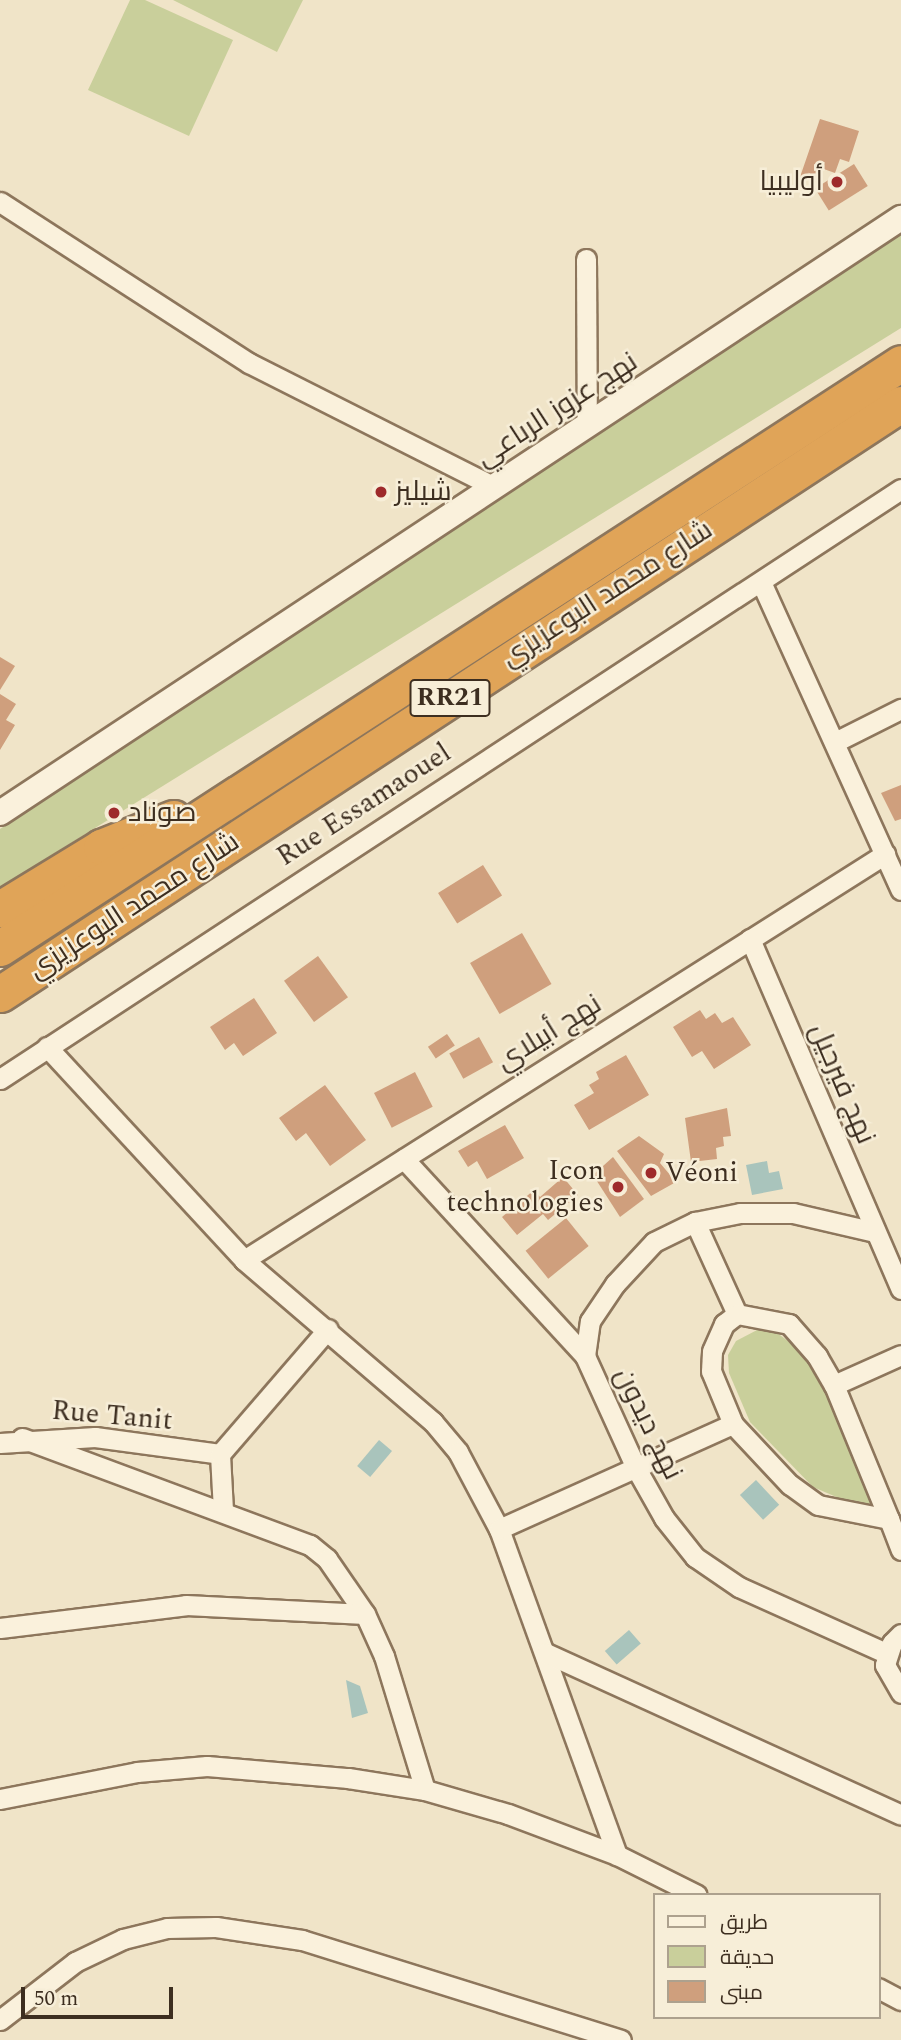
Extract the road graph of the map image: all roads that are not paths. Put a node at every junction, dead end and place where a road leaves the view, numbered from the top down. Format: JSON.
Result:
{"nodes":[{"id":1,"x":0,"y":202,"type":"edge"},
{"id":2,"x":901,"y":218,"type":"edge"},
{"id":3,"x":586,"y":259,"type":"dead end"},
{"id":4,"x":901,"y":363,"type":"edge"},
{"id":5,"x":901,"y":404,"type":"edge"},
{"id":6,"x":587,"y":425,"type":"junction"},
{"id":7,"x":495,"y":487,"type":"junction"},
{"id":8,"x":901,"y":489,"type":"edge"},
{"id":9,"x":761,"y":583,"type":"junction"},
{"id":10,"x":901,"y":709,"type":"edge"},
{"id":11,"x":835,"y":742,"type":"junction"},
{"id":12,"x":213,"y":808,"type":"junction"},
{"id":13,"x":0,"y":813,"type":"edge"},
{"id":14,"x":885,"y":854,"type":"junction"},
{"id":15,"x":901,"y":890,"type":"edge"},
{"id":16,"x":0,"y":909,"type":"edge"},
{"id":17,"x":750,"y":939,"type":"junction"},
{"id":18,"x":0,"y":948,"type":"edge"},
{"id":19,"x":0,"y":994,"type":"edge"},
{"id":20,"x":47,"y":1047,"type":"junction"},
{"id":21,"x":0,"y":1079,"type":"edge"},
{"id":22,"x":404,"y":1159,"type":"junction"},
{"id":23,"x":695,"y":1222,"type":"junction"},
{"id":24,"x":875,"y":1232,"type":"junction"},
{"id":25,"x":244,"y":1260,"type":"junction"},
{"id":26,"x":901,"y":1289,"type":"edge"},
{"id":27,"x":737,"y":1314,"type":"junction"},
{"id":28,"x":328,"y":1329,"type":"junction"},
{"id":29,"x":901,"y":1355,"type":"edge"},
{"id":30,"x":585,"y":1356,"type":"junction"},
{"id":31,"x":834,"y":1384,"type":"junction"},
{"id":32,"x":733,"y":1424,"type":"junction"},
{"id":33,"x":22,"y":1438,"type":"junction"},
{"id":34,"x":0,"y":1443,"type":"edge"},
{"id":35,"x":220,"y":1454,"type":"junction"},
{"id":36,"x":637,"y":1470,"type":"junction"},
{"id":37,"x":223,"y":1510,"type":"junction"},
{"id":38,"x":889,"y":1519,"type":"junction"},
{"id":39,"x":499,"y":1529,"type":"junction"},
{"id":40,"x":901,"y":1550,"type":"edge"},
{"id":41,"x":365,"y":1614,"type":"junction"},
{"id":42,"x":0,"y":1628,"type":"edge"},
{"id":43,"x":901,"y":1634,"type":"edge"},
{"id":44,"x":546,"y":1653,"type":"junction"},
{"id":45,"x":886,"y":1653,"type":"junction"},
{"id":46,"x":901,"y":1693,"type":"edge"},
{"id":47,"x":425,"y":1790,"type":"junction"},
{"id":48,"x":0,"y":1799,"type":"edge"},
{"id":49,"x":901,"y":1815,"type":"edge"},
{"id":50,"x":617,"y":1855,"type":"junction"},
{"id":51,"x":693,"y":1893,"type":"edge"},
{"id":52,"x":880,"y":1989,"type":"edge"},
{"id":53,"x":901,"y":2000,"type":"edge"},
{"id":54,"x":0,"y":2020,"type":"edge"},
{"id":55,"x":621,"y":2040,"type":"edge"}],
"edges":[{"from":1,"to":7,"type":"street"},
{"from":2,"to":6,"type":"street","name":"نهج عزوز الرباعي"},
{"from":3,"to":6,"type":"street"},
{"from":4,"to":12,"type":"highway","name":"شارع محمد البوعزيزي","number":"RR21"},
{"from":5,"to":19,"type":"highway","name":"شارع محمد البوعزيزي","number":"RR21"},
{"from":6,"to":7,"type":"street","name":"نهج عزوز الرباعي"},
{"from":7,"to":13,"type":"street","name":"نهج عزوز الرباعي"},
{"from":8,"to":9,"type":"street","name":"Rue Essamaouel"},
{"from":9,"to":11,"type":"street"},
{"from":9,"to":20,"type":"street","name":"Rue Essamaouel"},
{"from":10,"to":11,"type":"street"},
{"from":11,"to":14,"type":"street"},
{"from":12,"to":16,"type":"highway"},
{"from":12,"to":18,"type":"highway","name":"شارع محمد البوعزيزي","number":"RR21"},
{"from":14,"to":15,"type":"street"},
{"from":14,"to":17,"type":"street","name":"نهج أبيلاي"},
{"from":17,"to":22,"type":"street","name":"نهج أبيلاي"},
{"from":17,"to":24,"type":"street","name":"نهج فيرجيل"},
{"from":20,"to":21,"type":"street","name":"Rue Essamaouel"},
{"from":20,"to":25,"type":"street"},
{"from":22,"to":25,"type":"street","name":"نهج أبيلاي"},
{"from":22,"to":30,"type":"street","name":"نهج ديدون"},
{"from":23,"to":24,"type":"street"},
{"from":23,"to":27,"type":"street"},
{"from":23,"to":30,"type":"street"},
{"from":24,"to":26,"type":"street","name":"نهج فيرجيل"},
{"from":25,"to":28,"type":"street"},
{"from":27,"to":31,"type":"street"},
{"from":27,"to":32,"type":"street"},
{"from":28,"to":35,"type":"street"},
{"from":28,"to":39,"type":"street"},
{"from":29,"to":31,"type":"street"},
{"from":30,"to":36,"type":"street","name":"نهج ديدون"},
{"from":31,"to":38,"type":"street"},
{"from":32,"to":36,"type":"street"},
{"from":32,"to":38,"type":"street"},
{"from":33,"to":34,"type":"street","name":"Rue Tanit"},
{"from":33,"to":35,"type":"street","name":"Rue Tanit"},
{"from":33,"to":37,"type":"street"},
{"from":35,"to":37,"type":"street"},
{"from":36,"to":39,"type":"street"},
{"from":36,"to":45,"type":"street","name":"نهج ديدون"},
{"from":37,"to":41,"type":"street"},
{"from":38,"to":40,"type":"street"},
{"from":39,"to":44,"type":"street"},
{"from":41,"to":42,"type":"street"},
{"from":41,"to":47,"type":"street"},
{"from":43,"to":45,"type":"street"},
{"from":44,"to":49,"type":"street"},
{"from":44,"to":50,"type":"street"},
{"from":45,"to":46,"type":"street"},
{"from":47,"to":48,"type":"street"},
{"from":47,"to":50,"type":"street"},
{"from":50,"to":51,"type":"street"},
{"from":52,"to":53,"type":"street"},
{"from":54,"to":55,"type":"street"}]}
